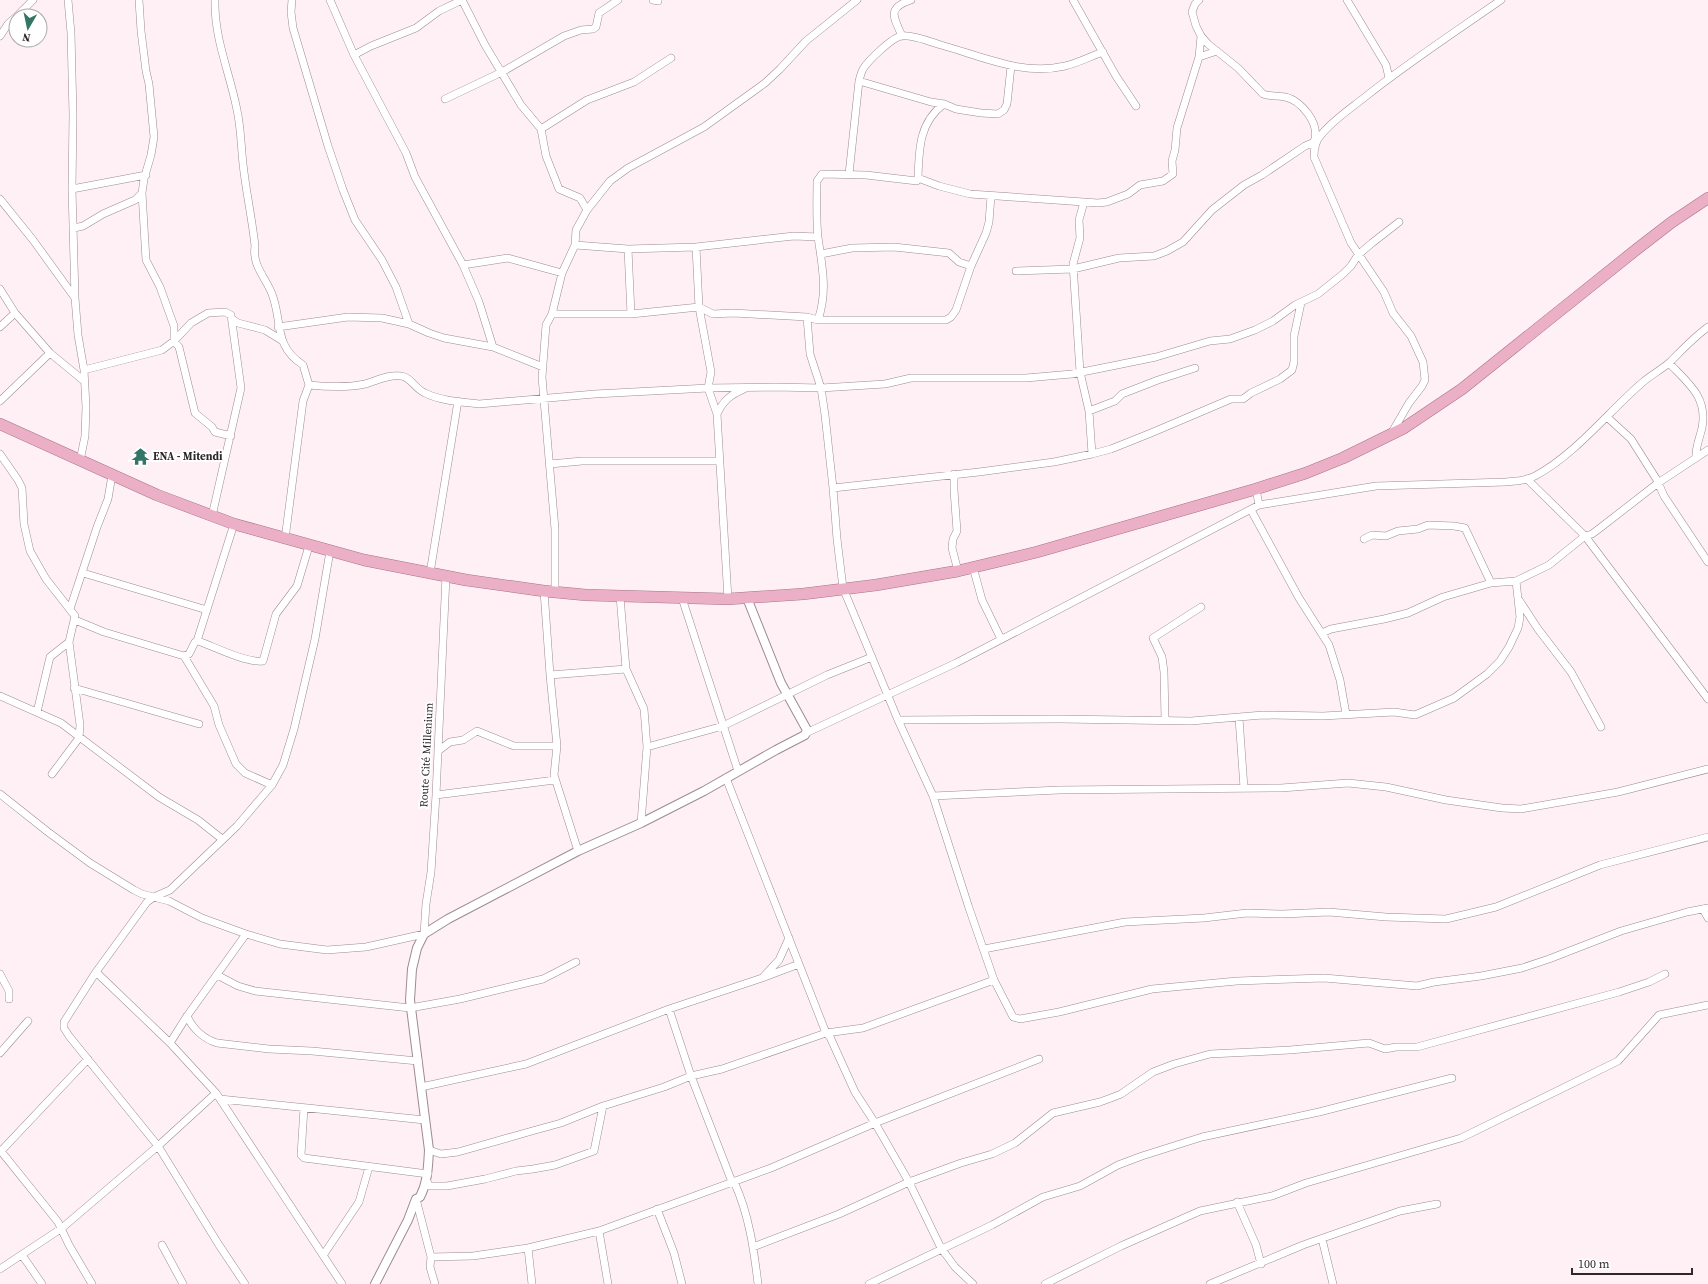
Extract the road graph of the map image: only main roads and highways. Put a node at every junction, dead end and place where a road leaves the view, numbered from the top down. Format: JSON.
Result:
{"nodes":[{"id":1,"x":1708,"y":198,"type":"edge"},
{"id":2,"x":0,"y":424,"type":"edge"}],
"edges":[{"from":1,"to":2,"type":"highway"}]}
